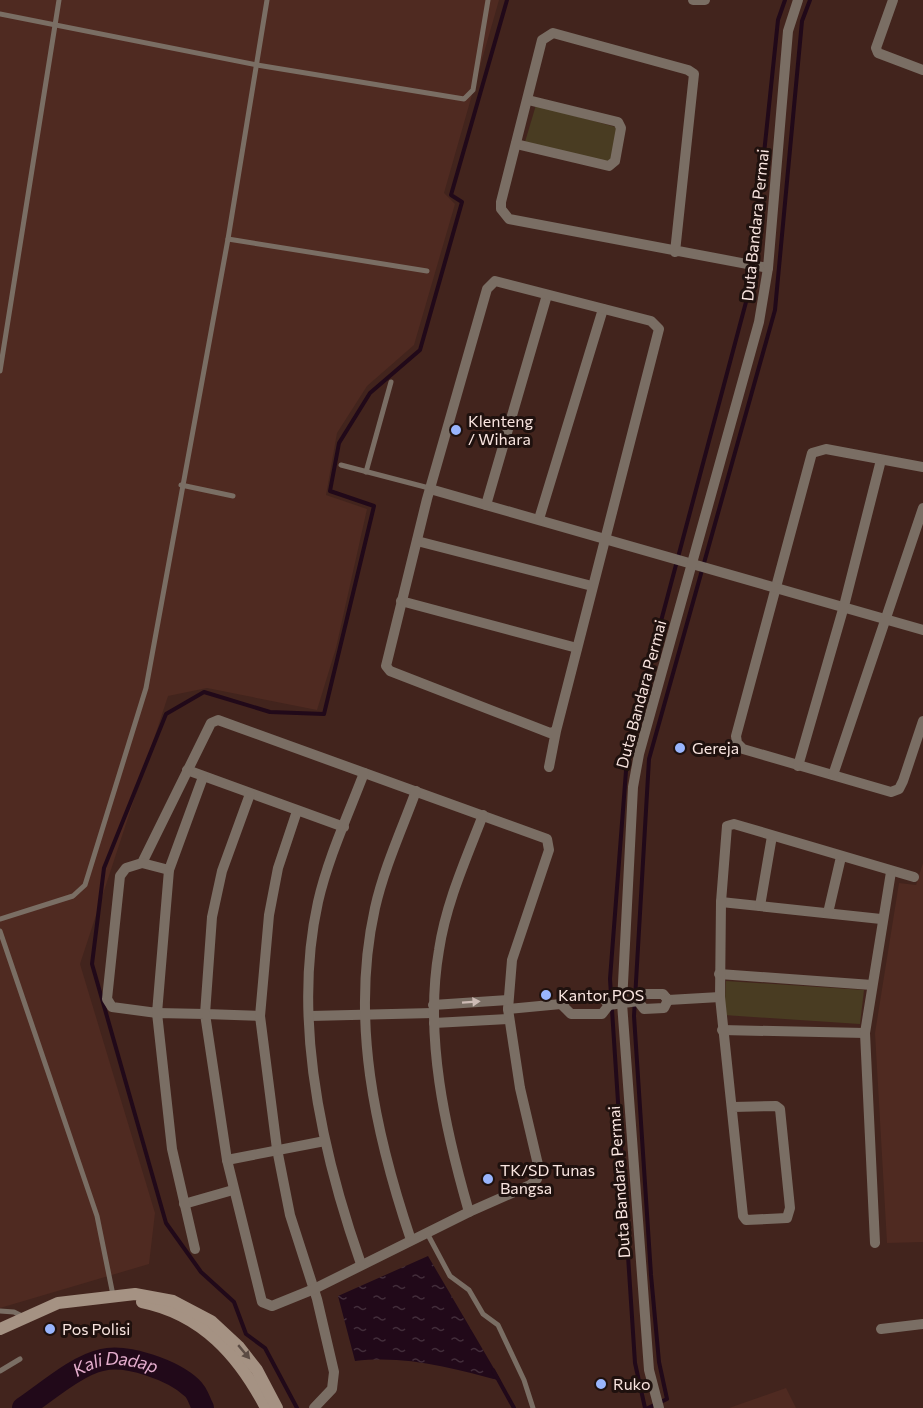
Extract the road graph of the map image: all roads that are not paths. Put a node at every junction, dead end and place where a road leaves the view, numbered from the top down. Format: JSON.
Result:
{"nodes":[{"id":1,"x":59,"y":0,"type":"edge"},
{"id":2,"x":267,"y":0,"type":"edge"},
{"id":3,"x":488,"y":0,"type":"edge"},
{"id":4,"x":693,"y":0,"type":"edge"},
{"id":5,"x":705,"y":0,"type":"edge"},
{"id":6,"x":798,"y":0,"type":"edge"},
{"id":7,"x":893,"y":0,"type":"edge"},
{"id":8,"x":0,"y":14,"type":"edge"},
{"id":9,"x":55,"y":27,"type":"junction"},
{"id":10,"x":256,"y":65,"type":"junction"},
{"id":11,"x":923,"y":70,"type":"edge"},
{"id":12,"x":528,"y":100,"type":"junction"},
{"id":13,"x":516,"y":144,"type":"junction"},
{"id":14,"x":228,"y":239,"type":"junction"},
{"id":15,"x":675,"y":252,"type":"junction"},
{"id":16,"x":763,"y":267,"type":"junction"},
{"id":17,"x":427,"y":271,"type":"dead end"},
{"id":18,"x":547,"y":295,"type":"junction"},
{"id":19,"x":603,"y":309,"type":"junction"},
{"id":20,"x":0,"y":371,"type":"edge"},
{"id":21,"x":391,"y":382,"type":"dead end"},
{"id":22,"x":881,"y":460,"type":"junction"},
{"id":23,"x":341,"y":465,"type":"dead end"},
{"id":24,"x":923,"y":467,"type":"edge"},
{"id":25,"x":366,"y":472,"type":"junction"},
{"id":26,"x":181,"y":485,"type":"junction"},
{"id":27,"x":430,"y":489,"type":"junction"},
{"id":28,"x":233,"y":496,"type":"dead end"},
{"id":29,"x":486,"y":505,"type":"junction"},
{"id":30,"x":923,"y":508,"type":"edge"},
{"id":31,"x":539,"y":519,"type":"junction"},
{"id":32,"x":606,"y":538,"type":"junction"},
{"id":33,"x":417,"y":541,"type":"junction"},
{"id":34,"x":692,"y":562,"type":"junction"},
{"id":35,"x":592,"y":586,"type":"junction"},
{"id":36,"x":776,"y":586,"type":"junction"},
{"id":37,"x":401,"y":601,"type":"junction"},
{"id":38,"x":844,"y":606,"type":"junction"},
{"id":39,"x":885,"y":618,"type":"junction"},
{"id":40,"x":923,"y":630,"type":"edge"},
{"id":41,"x":577,"y":648,"type":"junction"},
{"id":42,"x":923,"y":721,"type":"edge"},
{"id":43,"x":556,"y":731,"type":"junction"},
{"id":44,"x":798,"y":766,"type":"junction"},
{"id":45,"x":549,"y":767,"type":"dead end"},
{"id":46,"x":187,"y":770,"type":"junction"},
{"id":47,"x":364,"y":773,"type":"junction"},
{"id":48,"x":833,"y":775,"type":"junction"},
{"id":49,"x":203,"y":777,"type":"junction"},
{"id":50,"x":416,"y":790,"type":"junction"},
{"id":51,"x":250,"y":794,"type":"junction"},
{"id":52,"x":297,"y":811,"type":"junction"},
{"id":53,"x":483,"y":814,"type":"junction"},
{"id":54,"x":344,"y":827,"type":"junction"},
{"id":55,"x":772,"y":836,"type":"junction"},
{"id":56,"x":841,"y":857,"type":"junction"},
{"id":57,"x":142,"y":863,"type":"junction"},
{"id":58,"x":169,"y":870,"type":"junction"},
{"id":59,"x":891,"y":872,"type":"junction"},
{"id":60,"x":914,"y":877,"type":"dead end"},
{"id":61,"x":722,"y":902,"type":"junction"},
{"id":62,"x":760,"y":906,"type":"junction"},
{"id":63,"x":828,"y":913,"type":"junction"},
{"id":64,"x":881,"y":918,"type":"junction"},
{"id":65,"x":0,"y":919,"type":"edge"},
{"id":66,"x":0,"y":931,"type":"edge"},
{"id":67,"x":719,"y":974,"type":"junction"},
{"id":68,"x":872,"y":985,"type":"junction"},
{"id":69,"x":720,"y":997,"type":"junction"},
{"id":70,"x":622,"y":1003,"type":"junction"},
{"id":71,"x":561,"y":1004,"type":"junction"},
{"id":72,"x":508,"y":1009,"type":"junction"},
{"id":73,"x":157,"y":1013,"type":"junction"},
{"id":74,"x":205,"y":1014,"type":"junction"},
{"id":75,"x":433,"y":1014,"type":"junction"},
{"id":76,"x":366,"y":1015,"type":"junction"},
{"id":77,"x":260,"y":1016,"type":"junction"},
{"id":78,"x":310,"y":1016,"type":"junction"},
{"id":79,"x":722,"y":1030,"type":"junction"},
{"id":80,"x":865,"y":1033,"type":"junction"},
{"id":81,"x":734,"y":1107,"type":"junction"},
{"id":82,"x":325,"y":1141,"type":"junction"},
{"id":83,"x":276,"y":1149,"type":"junction"},
{"id":84,"x":227,"y":1160,"type":"junction"},
{"id":85,"x":233,"y":1190,"type":"junction"},
{"id":86,"x":184,"y":1204,"type":"junction"},
{"id":87,"x":470,"y":1212,"type":"junction"},
{"id":88,"x":427,"y":1233,"type":"junction"},
{"id":89,"x":411,"y":1240,"type":"junction"},
{"id":90,"x":875,"y":1243,"type":"dead end"},
{"id":91,"x":195,"y":1248,"type":"dead end"},
{"id":92,"x":361,"y":1264,"type":"junction"},
{"id":93,"x":314,"y":1289,"type":"junction"},
{"id":94,"x":117,"y":1298,"type":"junction"},
{"id":95,"x":0,"y":1311,"type":"edge"},
{"id":96,"x":24,"y":1317,"type":"junction"},
{"id":97,"x":923,"y":1324,"type":"edge"},
{"id":98,"x":0,"y":1329,"type":"edge"},
{"id":99,"x":881,"y":1329,"type":"dead end"},
{"id":100,"x":20,"y":1359,"type":"dead end"},
{"id":101,"x":0,"y":1371,"type":"edge"},
{"id":102,"x":658,"y":1405,"type":"edge"},
{"id":103,"x":266,"y":1408,"type":"edge"},
{"id":104,"x":277,"y":1408,"type":"edge"},
{"id":105,"x":314,"y":1408,"type":"edge"},
{"id":106,"x":533,"y":1408,"type":"edge"}],
"edges":[{"from":1,"to":9,"type":"lane"},
{"from":2,"to":10,"type":"lane"},
{"from":3,"to":10,"type":"lane"},
{"from":4,"to":5,"type":"street"},
{"from":6,"to":16,"type":"street","name":"Duta Bandara Permai"},
{"from":7,"to":11,"type":"street"},
{"from":8,"to":9,"type":"lane"},
{"from":9,"to":10,"type":"lane"},
{"from":9,"to":20,"type":"lane"},
{"from":10,"to":14,"type":"lane"},
{"from":12,"to":13,"type":"street"},
{"from":12,"to":13,"type":"street"},
{"from":12,"to":15,"type":"street"},
{"from":13,"to":15,"type":"street"},
{"from":14,"to":17,"type":"lane"},
{"from":14,"to":26,"type":"lane"},
{"from":15,"to":16,"type":"street"},
{"from":16,"to":34,"type":"street","name":"Duta Bandara Permai"},
{"from":18,"to":19,"type":"street"},
{"from":18,"to":27,"type":"street"},
{"from":18,"to":29,"type":"street"},
{"from":19,"to":31,"type":"street"},
{"from":19,"to":32,"type":"street"},
{"from":21,"to":25,"type":"lane"},
{"from":22,"to":24,"type":"street"},
{"from":22,"to":36,"type":"street"},
{"from":22,"to":38,"type":"street"},
{"from":23,"to":25,"type":"lane"},
{"from":25,"to":27,"type":"lane"},
{"from":26,"to":28,"type":"lane"},
{"from":26,"to":65,"type":"lane"},
{"from":27,"to":29,"type":"street"},
{"from":27,"to":33,"type":"street"},
{"from":29,"to":31,"type":"street"},
{"from":30,"to":39,"type":"street"},
{"from":31,"to":32,"type":"street"},
{"from":32,"to":34,"type":"street"},
{"from":32,"to":35,"type":"street"},
{"from":33,"to":35,"type":"street"},
{"from":33,"to":37,"type":"street"},
{"from":34,"to":36,"type":"street"},
{"from":34,"to":70,"type":"street","name":"Duta Bandara Permai"},
{"from":35,"to":41,"type":"street"},
{"from":36,"to":38,"type":"street"},
{"from":36,"to":44,"type":"street"},
{"from":37,"to":41,"type":"street"},
{"from":37,"to":43,"type":"street"},
{"from":38,"to":39,"type":"street"},
{"from":38,"to":44,"type":"street"},
{"from":39,"to":40,"type":"street"},
{"from":39,"to":48,"type":"street"},
{"from":41,"to":43,"type":"street"},
{"from":42,"to":48,"type":"street"},
{"from":43,"to":45,"type":"street"},
{"from":44,"to":48,"type":"street"},
{"from":46,"to":47,"type":"street"},
{"from":46,"to":49,"type":"street"},
{"from":46,"to":57,"type":"street"},
{"from":47,"to":50,"type":"street"},
{"from":47,"to":54,"type":"street"},
{"from":49,"to":51,"type":"street"},
{"from":49,"to":58,"type":"street"},
{"from":50,"to":53,"type":"street"},
{"from":50,"to":76,"type":"street"},
{"from":51,"to":52,"type":"street"},
{"from":51,"to":74,"type":"street"},
{"from":52,"to":54,"type":"street"},
{"from":52,"to":77,"type":"street"},
{"from":53,"to":72,"type":"street"},
{"from":53,"to":75,"type":"street"},
{"from":54,"to":78,"type":"street"},
{"from":55,"to":56,"type":"street"},
{"from":55,"to":61,"type":"street"},
{"from":55,"to":62,"type":"street"},
{"from":56,"to":59,"type":"street"},
{"from":56,"to":63,"type":"street"},
{"from":57,"to":58,"type":"street"},
{"from":57,"to":73,"type":"street"},
{"from":58,"to":73,"type":"street"},
{"from":59,"to":60,"type":"street"},
{"from":59,"to":64,"type":"street"},
{"from":61,"to":62,"type":"street"},
{"from":61,"to":67,"type":"street"},
{"from":62,"to":63,"type":"street"},
{"from":63,"to":64,"type":"street"},
{"from":64,"to":68,"type":"street"},
{"from":66,"to":94,"type":"lane"},
{"from":67,"to":68,"type":"street"},
{"from":67,"to":69,"type":"street"},
{"from":68,"to":80,"type":"street"},
{"from":69,"to":70,"type":"street"},
{"from":69,"to":79,"type":"street"},
{"from":70,"to":71,"type":"street"},
{"from":70,"to":71,"type":"street"},
{"from":70,"to":102,"type":"street","name":"Duta Bandara Permai"},
{"from":71,"to":72,"type":"street"},
{"from":75,"to":72,"type":"street","one_way":true},
{"from":72,"to":75,"type":"street"},
{"from":72,"to":87,"type":"street"},
{"from":73,"to":74,"type":"street"},
{"from":73,"to":86,"type":"street"},
{"from":74,"to":77,"type":"street"},
{"from":74,"to":84,"type":"street"},
{"from":75,"to":76,"type":"street"},
{"from":75,"to":87,"type":"street"},
{"from":76,"to":78,"type":"street"},
{"from":76,"to":89,"type":"street"},
{"from":77,"to":83,"type":"street"},
{"from":78,"to":82,"type":"street"},
{"from":79,"to":80,"type":"street"},
{"from":79,"to":81,"type":"street"},
{"from":80,"to":90,"type":"street"},
{"from":81,"to":81,"type":"street"},
{"from":82,"to":83,"type":"street"},
{"from":82,"to":92,"type":"street"},
{"from":83,"to":84,"type":"street"},
{"from":83,"to":93,"type":"street"},
{"from":84,"to":85,"type":"street"},
{"from":85,"to":86,"type":"street"},
{"from":85,"to":93,"type":"street"},
{"from":86,"to":91,"type":"street"},
{"from":87,"to":88,"type":"street"},
{"from":88,"to":89,"type":"street"},
{"from":88,"to":106,"type":"lane"},
{"from":89,"to":92,"type":"street"},
{"from":92,"to":93,"type":"street"},
{"from":93,"to":105,"type":"street"},
{"from":94,"to":96,"type":"street"},
{"from":94,"to":103,"type":"street"},
{"from":94,"to":104,"type":"street","one_way":true},
{"from":95,"to":96,"type":"lane"},
{"from":96,"to":98,"type":"street"},
{"from":97,"to":99,"type":"street"},
{"from":100,"to":101,"type":"lane"}]}
